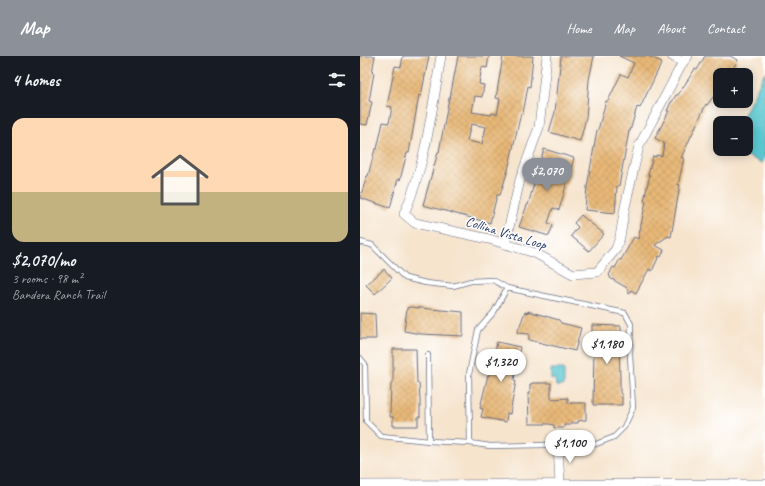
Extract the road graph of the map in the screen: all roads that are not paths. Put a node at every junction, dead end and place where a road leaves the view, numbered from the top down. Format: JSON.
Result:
{"nodes":[{"id":1,"x":441,"y":56,"type":"edge"},
{"id":2,"x":547,"y":56,"type":"edge"},
{"id":3,"x":672,"y":56,"type":"edge"},
{"id":4,"x":686,"y":59,"type":"edge"},
{"id":5,"x":360,"y":242,"type":"edge"},
{"id":6,"x":505,"y":244,"type":"junction"},
{"id":7,"x":506,"y":288,"type":"junction"},
{"id":8,"x":428,"y":355,"type":"dead end"},
{"id":9,"x":360,"y":358,"type":"edge"},
{"id":10,"x":429,"y":441,"type":"junction"},
{"id":11,"x":470,"y":443,"type":"junction"},
{"id":12,"x":558,"y":444,"type":"junction"},
{"id":13,"x":765,"y":484,"type":"edge"},
{"id":14,"x":360,"y":485,"type":"edge"},
{"id":15,"x":560,"y":485,"type":"junction"},
{"id":16,"x":717,"y":485,"type":"edge"},
{"id":17,"x":406,"y":486,"type":"edge"}],
"edges":[{"from":1,"to":6,"type":"street","name":"Collina Vista Loop"},
{"from":2,"to":6,"type":"street"},
{"from":3,"to":4,"type":"street"},
{"from":4,"to":6,"type":"street","name":"Collina Vista Loop"},
{"from":5,"to":7,"type":"lane"},
{"from":7,"to":11,"type":"lane"},
{"from":7,"to":12,"type":"lane"},
{"from":8,"to":10,"type":"lane"},
{"from":9,"to":10,"type":"lane"},
{"from":10,"to":11,"type":"lane"},
{"from":11,"to":12,"type":"lane"},
{"from":12,"to":15,"type":"street"},
{"from":13,"to":16,"type":"street"},
{"from":14,"to":17,"type":"street"},
{"from":15,"to":16,"type":"street"},
{"from":15,"to":17,"type":"street"}]}
